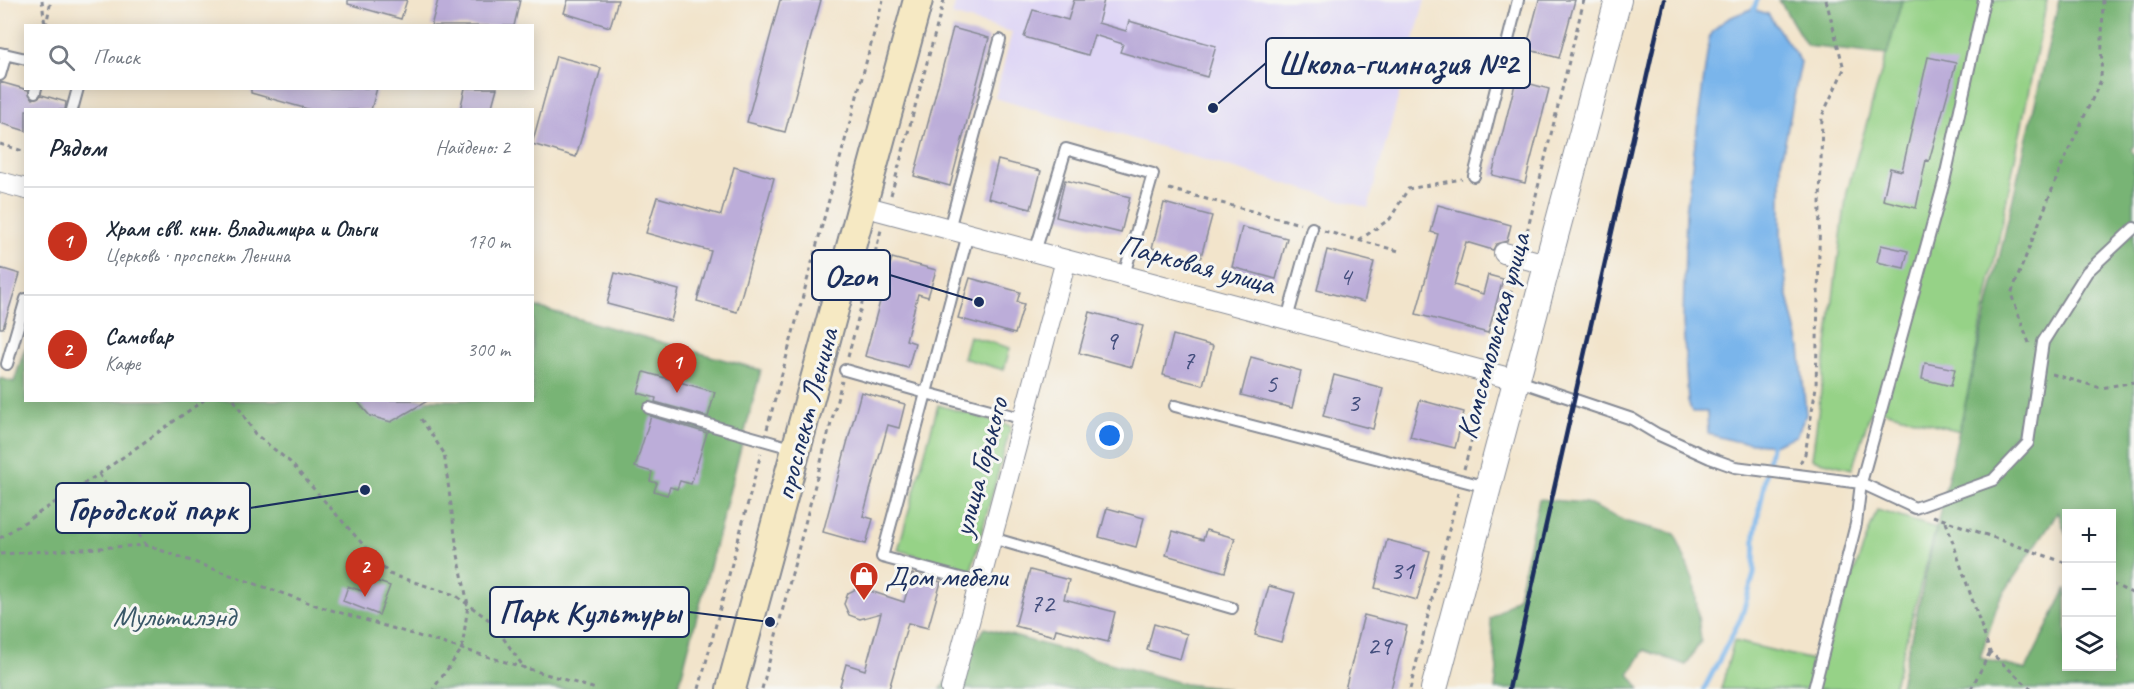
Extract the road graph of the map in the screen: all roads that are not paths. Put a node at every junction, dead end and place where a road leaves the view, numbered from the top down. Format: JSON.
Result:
{"nodes":[{"id":1,"x":918,"y":0,"type":"edge"},
{"id":2,"x":1518,"y":0,"type":"edge"},
{"id":3,"x":1618,"y":0,"type":"edge"},
{"id":4,"x":1984,"y":0,"type":"edge"},
{"id":5,"x":1000,"y":40,"type":"dead end"},
{"id":6,"x":3,"y":53,"type":"edge"},
{"id":7,"x":24,"y":58,"type":"edge"},
{"id":8,"x":0,"y":75,"type":"edge"},
{"id":9,"x":77,"y":90,"type":"edge"},
{"id":10,"x":73,"y":108,"type":"edge"},
{"id":11,"x":1474,"y":176,"type":"road end"},
{"id":12,"x":0,"y":183,"type":"edge"},
{"id":13,"x":24,"y":189,"type":"edge"},
{"id":14,"x":875,"y":209,"type":"junction"},
{"id":15,"x":1312,"y":228,"type":"road end"},
{"id":16,"x":2134,"y":228,"type":"edge"},
{"id":17,"x":949,"y":229,"type":"junction"},
{"id":18,"x":968,"y":234,"type":"junction"},
{"id":19,"x":1035,"y":252,"type":"junction"},
{"id":20,"x":1512,"y":255,"type":"road end"},
{"id":21,"x":1066,"y":260,"type":"junction"},
{"id":22,"x":1546,"y":264,"type":"junction"},
{"id":23,"x":1124,"y":275,"type":"junction"},
{"id":24,"x":24,"y":306,"type":"edge"},
{"id":25,"x":1287,"y":319,"type":"junction"},
{"id":26,"x":7,"y":364,"type":"dead end"},
{"id":27,"x":845,"y":370,"type":"road end"},
{"id":28,"x":1515,"y":380,"type":"junction"},
{"id":29,"x":926,"y":393,"type":"junction"},
{"id":30,"x":1175,"y":406,"type":"dead end"},
{"id":31,"x":649,"y":408,"type":"dead end"},
{"id":32,"x":1024,"y":419,"type":"junction"},
{"id":33,"x":796,"y":449,"type":"junction"},
{"id":34,"x":1861,"y":483,"type":"junction"},
{"id":35,"x":1487,"y":487,"type":"junction"},
{"id":36,"x":992,"y":538,"type":"junction"},
{"id":37,"x":979,"y":583,"type":"junction"},
{"id":38,"x":1232,"y":608,"type":"dead end"},
{"id":39,"x":731,"y":689,"type":"edge"},
{"id":40,"x":951,"y":689,"type":"edge"},
{"id":41,"x":1434,"y":689,"type":"edge"},
{"id":42,"x":1814,"y":689,"type":"edge"}],
"edges":[{"from":1,"to":14,"type":"main road","name":"проспект Ленина"},
{"from":2,"to":11,"type":"lane"},
{"from":3,"to":22,"type":"street","name":"Комсомольская улица"},
{"from":4,"to":34,"type":"lane"},
{"from":5,"to":17,"type":"lane"},
{"from":6,"to":7,"type":"lane"},
{"from":6,"to":8,"type":"lane"},
{"from":9,"to":10,"type":"lane"},
{"from":12,"to":13,"type":"street"},
{"from":14,"to":17,"type":"street","name":"Парковая улица"},
{"from":14,"to":33,"type":"main road","name":"проспект Ленина"},
{"from":15,"to":25,"type":"lane"},
{"from":16,"to":34,"type":"lane"},
{"from":17,"to":18,"type":"street","name":"Парковая улица"},
{"from":18,"to":19,"type":"street","name":"Парковая улица"},
{"from":18,"to":29,"type":"lane"},
{"from":19,"to":21,"type":"street","name":"Парковая улица"},
{"from":19,"to":23,"type":"lane"},
{"from":20,"to":22,"type":"street"},
{"from":21,"to":23,"type":"street","name":"Парковая улица"},
{"from":21,"to":32,"type":"street","name":"улица Горького"},
{"from":22,"to":28,"type":"street","name":"Комсомольская улица"},
{"from":23,"to":25,"type":"street","name":"Парковая улица"},
{"from":24,"to":26,"type":"lane"},
{"from":25,"to":28,"type":"street","name":"Парковая улица"},
{"from":27,"to":29,"type":"lane"},
{"from":28,"to":34,"type":"lane"},
{"from":28,"to":35,"type":"street","name":"Комсомольская улица"},
{"from":29,"to":32,"type":"lane"},
{"from":29,"to":37,"type":"lane"},
{"from":30,"to":35,"type":"lane"},
{"from":31,"to":33,"type":"lane"},
{"from":32,"to":36,"type":"street","name":"улица Горького"},
{"from":33,"to":39,"type":"main road","name":"проспект Ленина"},
{"from":34,"to":42,"type":"lane"},
{"from":35,"to":41,"type":"street","name":"Комсомольская улица"},
{"from":36,"to":37,"type":"street","name":"улица Горького"},
{"from":36,"to":38,"type":"lane"},
{"from":37,"to":40,"type":"street","name":"улица Горького"}]}
